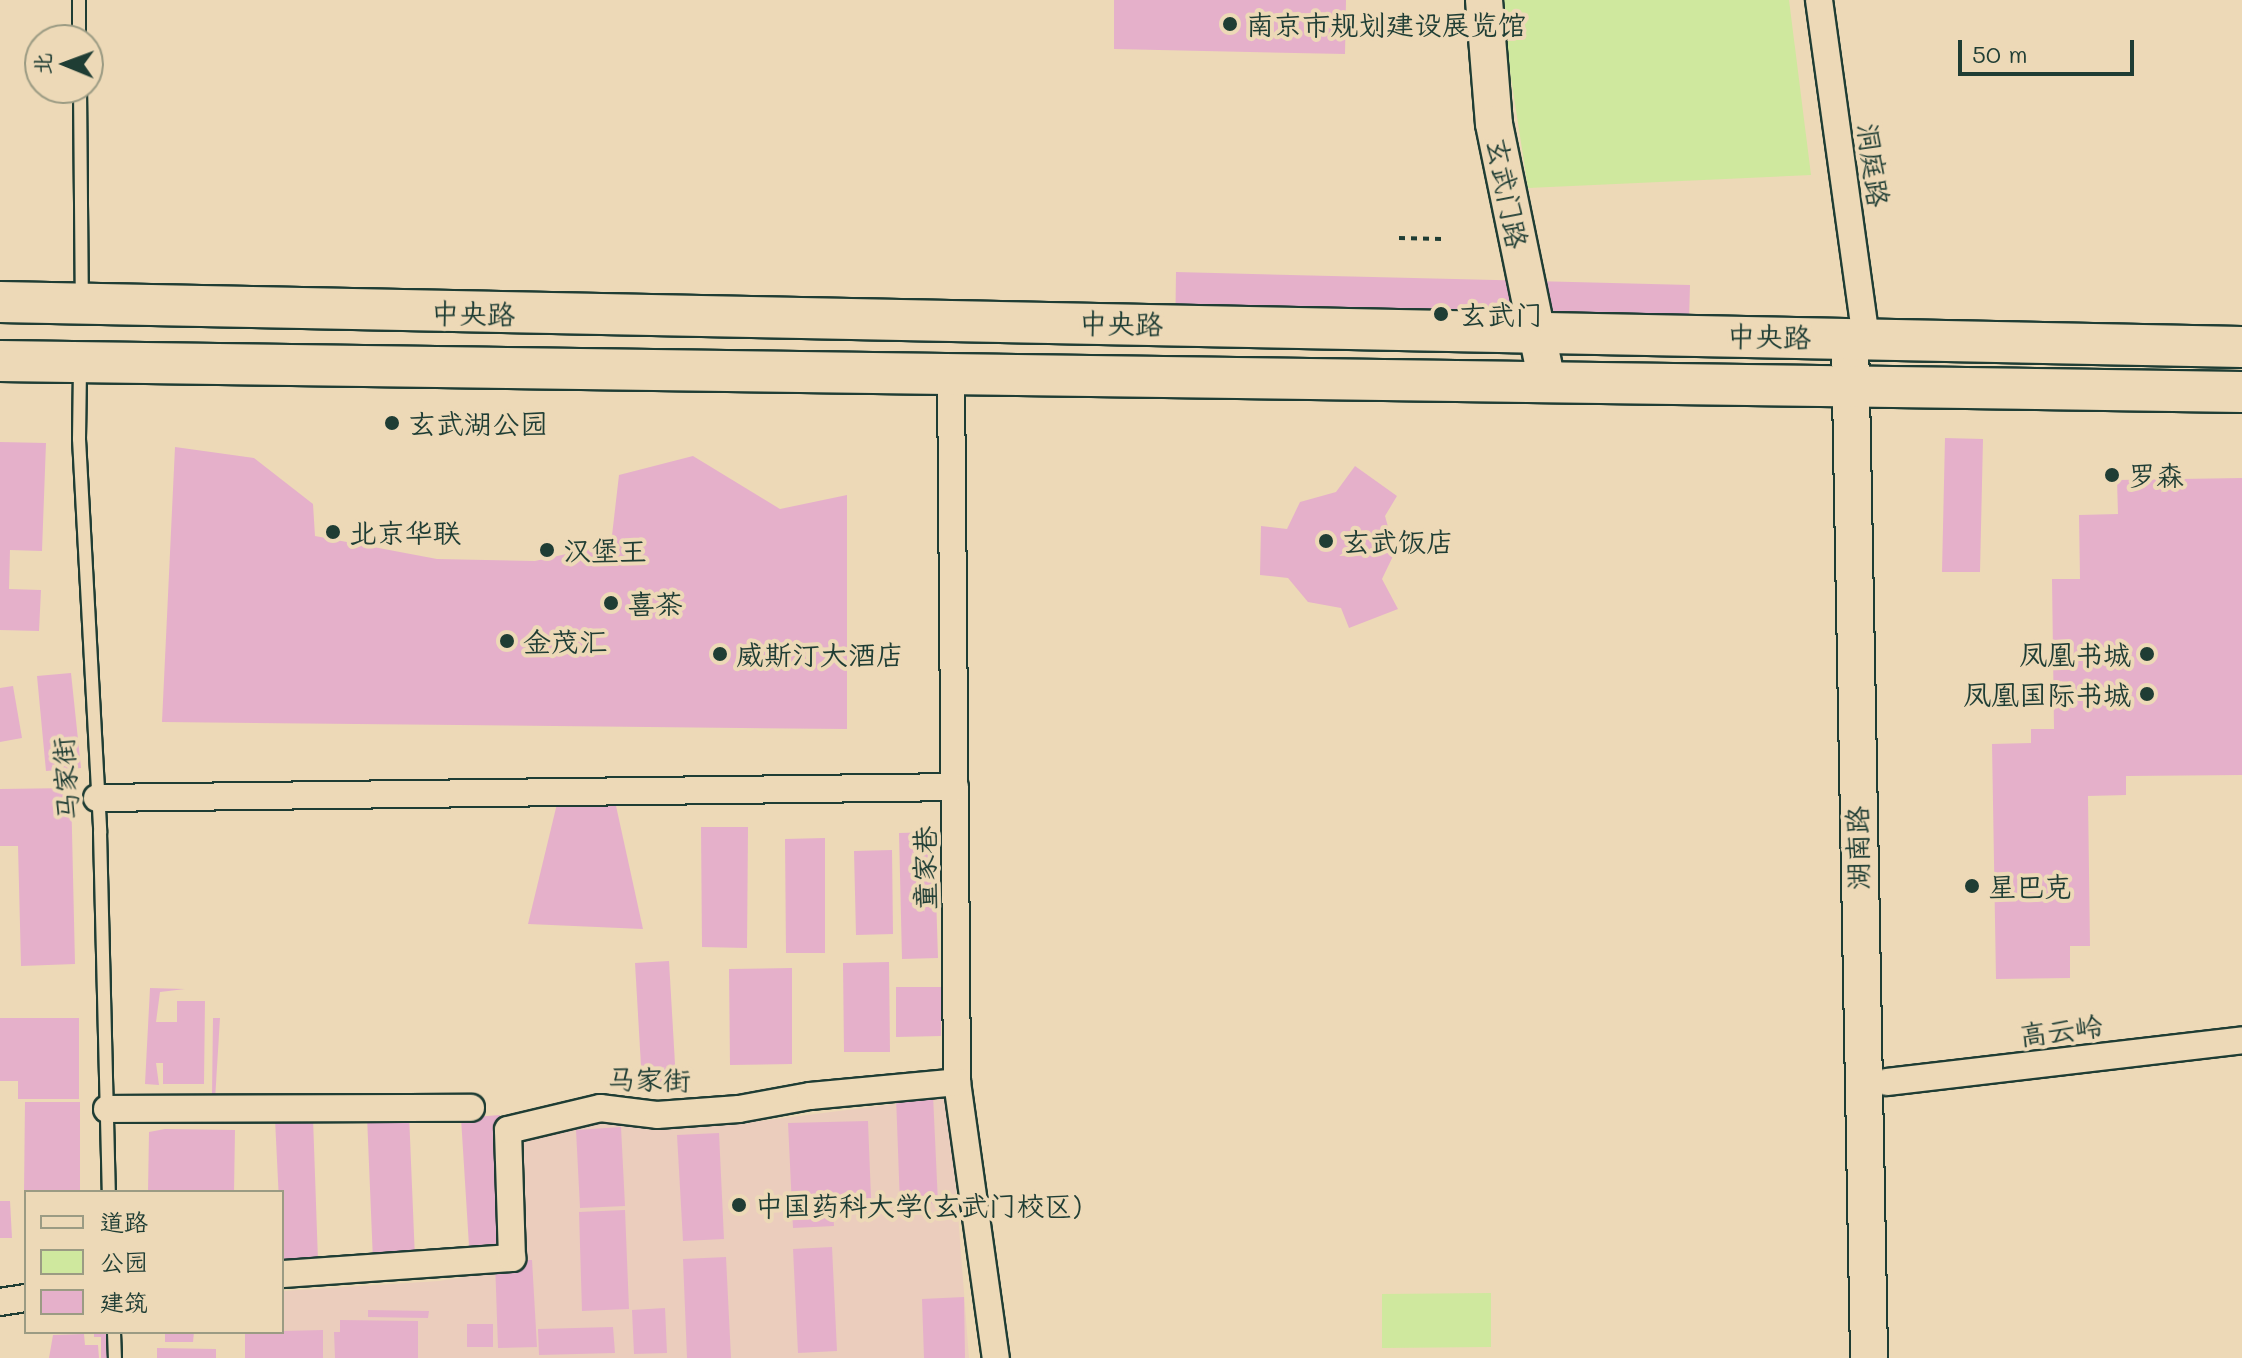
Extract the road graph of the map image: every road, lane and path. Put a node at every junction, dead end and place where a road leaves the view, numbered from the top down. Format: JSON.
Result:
{"nodes":[{"id":1,"x":79,"y":0,"type":"edge"},
{"id":2,"x":1484,"y":0,"type":"edge"},
{"id":3,"x":1819,"y":0,"type":"edge"},
{"id":4,"x":79,"y":24,"type":"edge"},
{"id":5,"x":80,"y":104,"type":"edge"},
{"id":6,"x":1399,"y":238,"type":"dead end"},
{"id":7,"x":1442,"y":239,"type":"dead end"},
{"id":8,"x":0,"y":302,"type":"edge"},
{"id":9,"x":82,"y":303,"type":"junction"},
{"id":10,"x":1536,"y":330,"type":"junction"},
{"id":11,"x":1858,"y":339,"type":"junction"},
{"id":12,"x":2242,"y":347,"type":"edge"},
{"id":13,"x":0,"y":361,"type":"edge"},
{"id":14,"x":80,"y":362,"type":"junction"},
{"id":15,"x":951,"y":375,"type":"junction"},
{"id":16,"x":1547,"y":383,"type":"junction"},
{"id":17,"x":1859,"y":388,"type":"junction"},
{"id":18,"x":2242,"y":392,"type":"edge"},
{"id":19,"x":955,"y":787,"type":"junction"},
{"id":20,"x":97,"y":798,"type":"junction"},
{"id":21,"x":2242,"y":1040,"type":"edge"},
{"id":22,"x":957,"y":1082,"type":"junction"},
{"id":23,"x":1887,"y":1082,"type":"junction"},
{"id":24,"x":471,"y":1108,"type":"dead end"},
{"id":25,"x":107,"y":1109,"type":"junction"},
{"id":26,"x":109,"y":1190,"type":"edge"},
{"id":27,"x":284,"y":1274,"type":"edge"},
{"id":28,"x":24,"y":1298,"type":"edge"},
{"id":29,"x":0,"y":1302,"type":"edge"},
{"id":30,"x":114,"y":1334,"type":"edge"},
{"id":31,"x":115,"y":1358,"type":"edge"},
{"id":32,"x":996,"y":1358,"type":"edge"},
{"id":33,"x":1869,"y":1358,"type":"edge"},
{"id":34,"x":1892,"y":1358,"type":"edge"}],
"edges":[{"from":1,"to":4,"type":"lane"},
{"from":2,"to":10,"type":"main road","name":"玄武门路"},
{"from":3,"to":11,"type":"street","name":"洞庭路"},
{"from":5,"to":9,"type":"lane"},
{"from":6,"to":7,"type":"path"},
{"from":8,"to":9,"type":"main road","name":"中央路"},
{"from":9,"to":10,"type":"main road","name":"中央路"},
{"from":10,"to":11,"type":"main road","name":"中央路"},
{"from":10,"to":16,"type":"main road","name":"玄武门路"},
{"from":11,"to":12,"type":"main road","name":"中央路"},
{"from":11,"to":17,"type":"main road","name":"湖南路"},
{"from":13,"to":14,"type":"main road","name":"中央路"},
{"from":14,"to":15,"type":"main road","name":"中央路"},
{"from":14,"to":20,"type":"lane","name":"马家街"},
{"from":15,"to":16,"type":"main road","name":"中央路"},
{"from":15,"to":19,"type":"street","name":"童家巷"},
{"from":16,"to":17,"type":"main road","name":"中央路"},
{"from":17,"to":18,"type":"main road","name":"中央路"},
{"from":17,"to":23,"type":"main road","name":"湖南路"},
{"from":17,"to":33,"type":"main road","name":"湖南路"},
{"from":19,"to":20,"type":"street"},
{"from":19,"to":22,"type":"street","name":"童家巷"},
{"from":20,"to":25,"type":"lane","name":"马家街"},
{"from":21,"to":23,"type":"street","name":"高云岭"},
{"from":22,"to":27,"type":"street","name":"马家街"},
{"from":22,"to":32,"type":"street","name":"童家巷"},
{"from":23,"to":34,"type":"main road","name":"湖南路"},
{"from":24,"to":25,"type":"street"},
{"from":25,"to":26,"type":"lane","name":"马家街"},
{"from":28,"to":29,"type":"street"},
{"from":30,"to":31,"type":"lane"}]}
